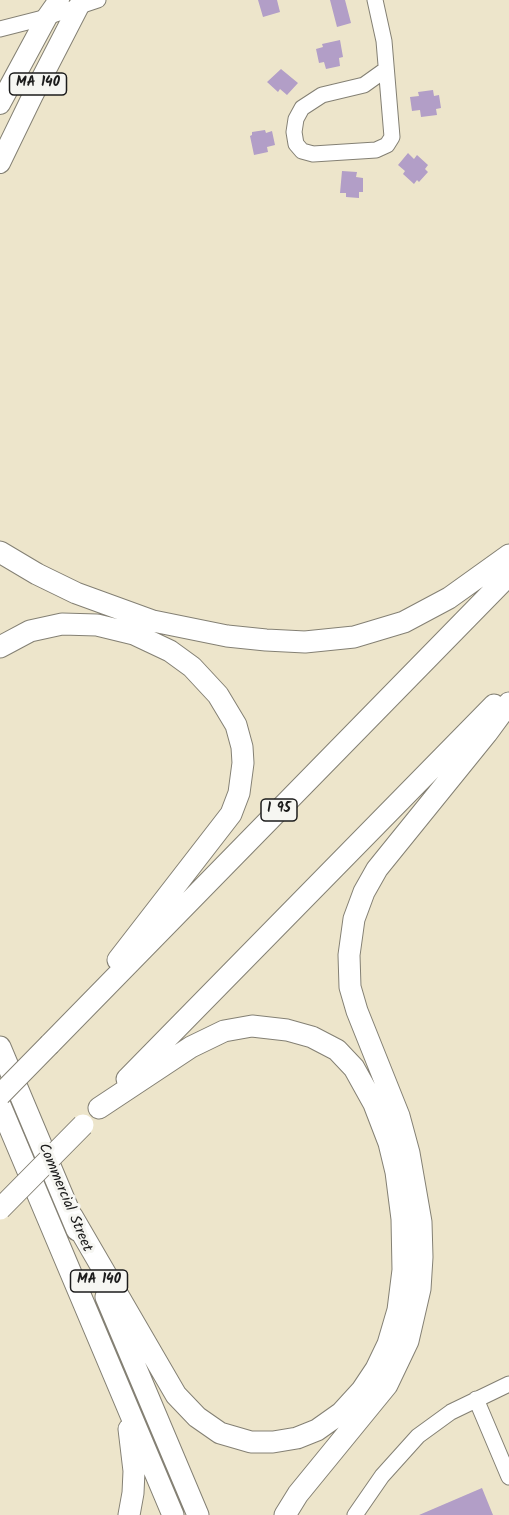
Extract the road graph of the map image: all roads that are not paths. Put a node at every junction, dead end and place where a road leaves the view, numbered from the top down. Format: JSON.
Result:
{"nodes":[{"id":1,"x":98,"y":0,"type":"edge"},
{"id":2,"x":375,"y":0,"type":"edge"},
{"id":3,"x":73,"y":2,"type":"edge"},
{"id":4,"x":47,"y":17,"type":"junction"},
{"id":5,"x":0,"y":29,"type":"edge"},
{"id":6,"x":385,"y":70,"type":"junction"},
{"id":7,"x":0,"y":104,"type":"edge"},
{"id":8,"x":0,"y":163,"type":"edge"},
{"id":9,"x":0,"y":552,"type":"edge"},
{"id":10,"x":509,"y":555,"type":"edge"},
{"id":11,"x":509,"y":575,"type":"edge"},
{"id":12,"x":0,"y":647,"type":"edge"},
{"id":13,"x":509,"y":690,"type":"edge"},
{"id":14,"x":509,"y":703,"type":"edge"},
{"id":15,"x":81,"y":1012,"type":"junction"},
{"id":16,"x":0,"y":1047,"type":"edge"},
{"id":17,"x":0,"y":1095,"type":"edge"},
{"id":18,"x":0,"y":1105,"type":"edge"},
{"id":19,"x":99,"y":1108,"type":"junction"},
{"id":20,"x":0,"y":1209,"type":"edge"},
{"id":21,"x":72,"y":1216,"type":"junction"},
{"id":22,"x":112,"y":1371,"type":"junction"},
{"id":23,"x":509,"y":1384,"type":"edge"},
{"id":24,"x":476,"y":1399,"type":"junction"},
{"id":25,"x":509,"y":1477,"type":"edge"},
{"id":26,"x":129,"y":1515,"type":"edge"},
{"id":27,"x":173,"y":1515,"type":"edge"},
{"id":28,"x":198,"y":1515,"type":"edge"},
{"id":29,"x":285,"y":1515,"type":"edge"},
{"id":30,"x":355,"y":1515,"type":"edge"}],
"edges":[{"from":1,"to":3,"type":"street"},
{"from":2,"to":6,"type":"street"},
{"from":3,"to":4,"type":"main road","number":"MA 140"},
{"from":3,"to":8,"type":"main road","number":"MA 140"},
{"from":4,"to":5,"type":"street"},
{"from":4,"to":7,"type":"main road","number":"MA 140"},
{"from":6,"to":6,"type":"street"},
{"from":9,"to":10,"type":"highway"},
{"from":11,"to":15,"type":"highway","number":"I 95"},
{"from":12,"to":15,"type":"highway"},
{"from":13,"to":19,"type":"highway"},
{"from":14,"to":29,"type":"highway"},
{"from":15,"to":17,"type":"highway","number":"I 95","bridge":true},
{"from":16,"to":21,"type":"highway","name":"Commercial Street","number":"MA 140"},
{"from":18,"to":22,"type":"highway","name":"Commercial Street","number":"MA 140"},
{"from":19,"to":20,"type":"highway","bridge":true},
{"from":19,"to":21,"type":"highway"},
{"from":21,"to":28,"type":"highway","name":"Commercial Street","number":"MA 140"},
{"from":22,"to":26,"type":"highway"},
{"from":22,"to":27,"type":"highway","name":"Commercial Street","number":"MA 140"},
{"from":23,"to":24,"type":"street"},
{"from":24,"to":25,"type":"street"},
{"from":24,"to":30,"type":"street"}]}
